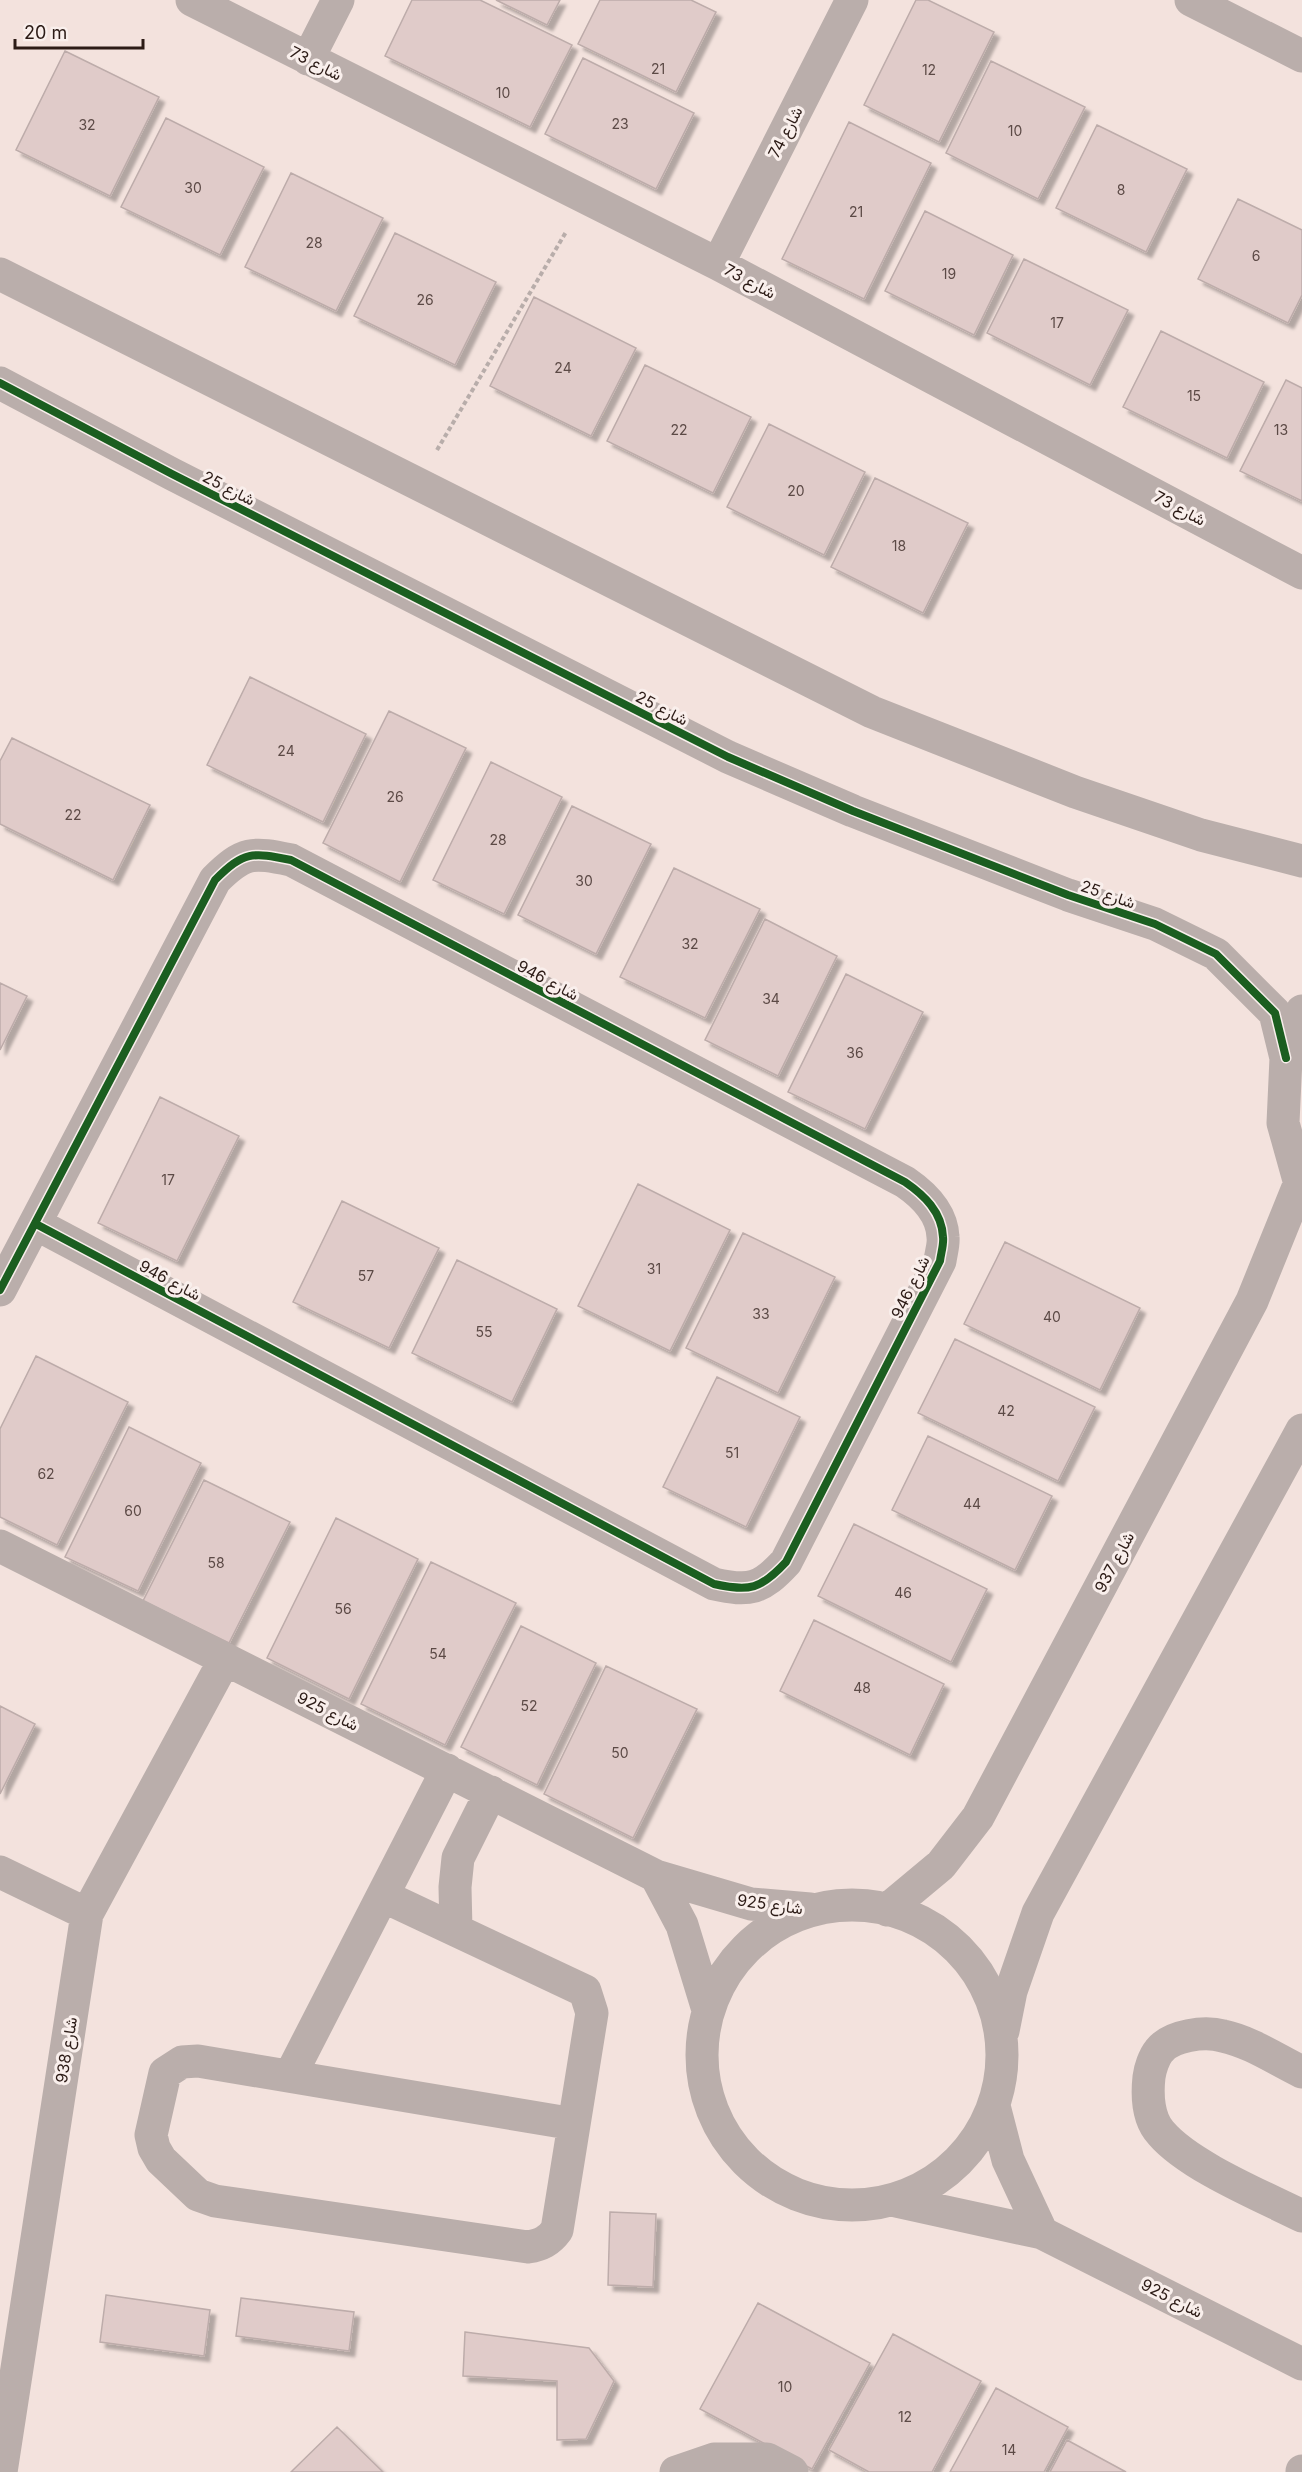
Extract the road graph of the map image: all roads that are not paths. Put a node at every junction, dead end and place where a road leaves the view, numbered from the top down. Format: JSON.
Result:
{"nodes":[{"id":1,"x":192,"y":0,"type":"edge"},
{"id":2,"x":338,"y":0,"type":"edge"},
{"id":3,"x":852,"y":0,"type":"edge"},
{"id":4,"x":1191,"y":0,"type":"edge"},
{"id":5,"x":1302,"y":56,"type":"edge"},
{"id":6,"x":308,"y":58,"type":"junction"},
{"id":7,"x":718,"y":264,"type":"junction"},
{"id":8,"x":0,"y":274,"type":"edge"},
{"id":9,"x":0,"y":383,"type":"edge"},
{"id":10,"x":1302,"y":573,"type":"edge"},
{"id":11,"x":1302,"y":861,"type":"edge"},
{"id":12,"x":1302,"y":1011,"type":"edge"},
{"id":13,"x":1286,"y":1058,"type":"junction"},
{"id":14,"x":1300,"y":1188,"type":"edge"},
{"id":15,"x":36,"y":1224,"type":"junction"},
{"id":16,"x":0,"y":1290,"type":"edge"},
{"id":17,"x":1302,"y":1430,"type":"edge"},
{"id":18,"x":0,"y":1546,"type":"edge"},
{"id":19,"x":225,"y":1659,"type":"junction"},
{"id":20,"x":447,"y":1770,"type":"junction"},
{"id":21,"x":491,"y":1792,"type":"junction"},
{"id":22,"x":0,"y":1872,"type":"edge"},
{"id":23,"x":656,"y":1876,"type":"junction"},
{"id":24,"x":383,"y":1896,"type":"junction"},
{"id":25,"x":815,"y":1910,"type":"junction"},
{"id":26,"x":887,"y":1910,"type":"junction"},
{"id":27,"x":87,"y":1914,"type":"junction"},
{"id":28,"x":456,"y":1930,"type":"junction"},
{"id":29,"x":708,"y":2010,"type":"junction"},
{"id":30,"x":1002,"y":2035,"type":"junction"},
{"id":31,"x":1302,"y":2072,"type":"edge"},
{"id":32,"x":290,"y":2076,"type":"junction"},
{"id":33,"x":994,"y":2106,"type":"junction"},
{"id":34,"x":574,"y":2124,"type":"junction"},
{"id":35,"x":891,"y":2200,"type":"junction"},
{"id":36,"x":1302,"y":2216,"type":"edge"},
{"id":37,"x":1042,"y":2233,"type":"junction"},
{"id":38,"x":1302,"y":2364,"type":"edge"},
{"id":39,"x":1,"y":2472,"type":"edge"},
{"id":40,"x":676,"y":2472,"type":"edge"},
{"id":41,"x":792,"y":2472,"type":"edge"}],
"edges":[{"from":1,"to":6,"type":"street","name":"شارع 73"},
{"from":2,"to":6,"type":"street"},
{"from":3,"to":7,"type":"street","name":"شارع 74"},
{"from":4,"to":5,"type":"street"},
{"from":6,"to":7,"type":"street","name":"شارع 73"},
{"from":7,"to":10,"type":"street","name":"شارع 73"},
{"from":8,"to":11,"type":"street"},
{"from":9,"to":13,"type":"street","name":"شارع 25"},
{"from":12,"to":13,"type":"street"},
{"from":13,"to":14,"type":"street"},
{"from":14,"to":26,"type":"street","name":"شارع 937"},
{"from":15,"to":15,"type":"street","name":"شارع 946"},
{"from":15,"to":16,"type":"street","name":"شارع 946"},
{"from":17,"to":30,"type":"street"},
{"from":18,"to":19,"type":"street","name":"شارع 925"},
{"from":19,"to":20,"type":"street","name":"شارع 925"},
{"from":19,"to":27,"type":"street","name":"شارع 938"},
{"from":20,"to":21,"type":"street","name":"شارع 925"},
{"from":20,"to":24,"type":"street"},
{"from":21,"to":23,"type":"street","name":"شارع 925"},
{"from":21,"to":28,"type":"street"},
{"from":22,"to":27,"type":"street"},
{"from":23,"to":25,"type":"street","name":"شارع 925"},
{"from":23,"to":29,"type":"street"},
{"from":24,"to":28,"type":"street"},
{"from":24,"to":32,"type":"street"},
{"from":25,"to":26,"type":"street"},
{"from":25,"to":29,"type":"street"},
{"from":26,"to":30,"type":"street"},
{"from":27,"to":39,"type":"street","name":"شارع 938"},
{"from":28,"to":34,"type":"street"},
{"from":29,"to":35,"type":"street"},
{"from":30,"to":33,"type":"street"},
{"from":31,"to":36,"type":"street"},
{"from":32,"to":34,"type":"street"},
{"from":32,"to":34,"type":"street"},
{"from":33,"to":35,"type":"street"},
{"from":33,"to":37,"type":"street"},
{"from":35,"to":37,"type":"street","name":"شارع 925"},
{"from":37,"to":38,"type":"street","name":"شارع 925"},
{"from":40,"to":41,"type":"street"}]}
